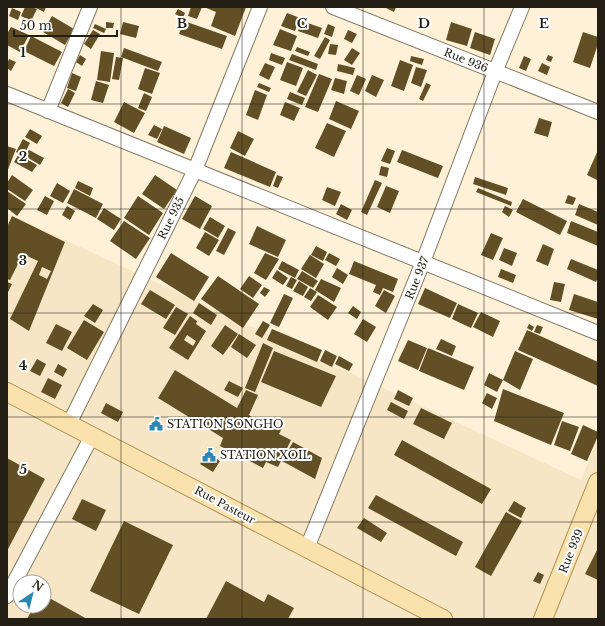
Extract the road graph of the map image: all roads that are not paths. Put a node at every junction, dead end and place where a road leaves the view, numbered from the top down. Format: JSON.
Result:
{"nodes":[{"id":1,"x":90,"y":7,"type":"edge"},
{"id":2,"x":260,"y":7,"type":"edge"},
{"id":3,"x":333,"y":7,"type":"edge"},
{"id":4,"x":522,"y":7,"type":"edge"},
{"id":5,"x":496,"y":72,"type":"junction"},
{"id":6,"x":7,"y":94,"type":"edge"},
{"id":7,"x":48,"y":111,"type":"junction"},
{"id":8,"x":598,"y":112,"type":"edge"},
{"id":9,"x":194,"y":170,"type":"junction"},
{"id":10,"x":423,"y":262,"type":"junction"},
{"id":11,"x":598,"y":333,"type":"edge"},
{"id":12,"x":7,"y":392,"type":"edge"},
{"id":13,"x":69,"y":424,"type":"junction"},
{"id":14,"x":92,"y":436,"type":"junction"},
{"id":15,"x":598,"y":482,"type":"edge"},
{"id":16,"x":307,"y":548,"type":"junction"},
{"id":17,"x":7,"y":596,"type":"edge"},
{"id":18,"x":443,"y":619,"type":"edge"},
{"id":19,"x":543,"y":619,"type":"edge"}],
"edges":[{"from":1,"to":7,"type":"street"},
{"from":2,"to":9,"type":"street","name":"Rue 935"},
{"from":3,"to":5,"type":"street","name":"Rue 936"},
{"from":4,"to":5,"type":"street","name":"Rue 937"},
{"from":5,"to":8,"type":"street","name":"Rue 936"},
{"from":5,"to":10,"type":"street","name":"Rue 937"},
{"from":6,"to":7,"type":"street"},
{"from":7,"to":9,"type":"street"},
{"from":9,"to":10,"type":"street"},
{"from":9,"to":13,"type":"street","name":"Rue 935"},
{"from":10,"to":11,"type":"street"},
{"from":10,"to":16,"type":"street","name":"Rue 937"},
{"from":12,"to":13,"type":"main road","name":"Rue Pasteur"},
{"from":13,"to":14,"type":"main road","name":"Rue Pasteur"},
{"from":14,"to":16,"type":"main road","name":"Rue Pasteur"},
{"from":14,"to":17,"type":"street"},
{"from":15,"to":19,"type":"main road","name":"Rue 939"},
{"from":16,"to":18,"type":"main road","name":"Rue Pasteur"}]}
